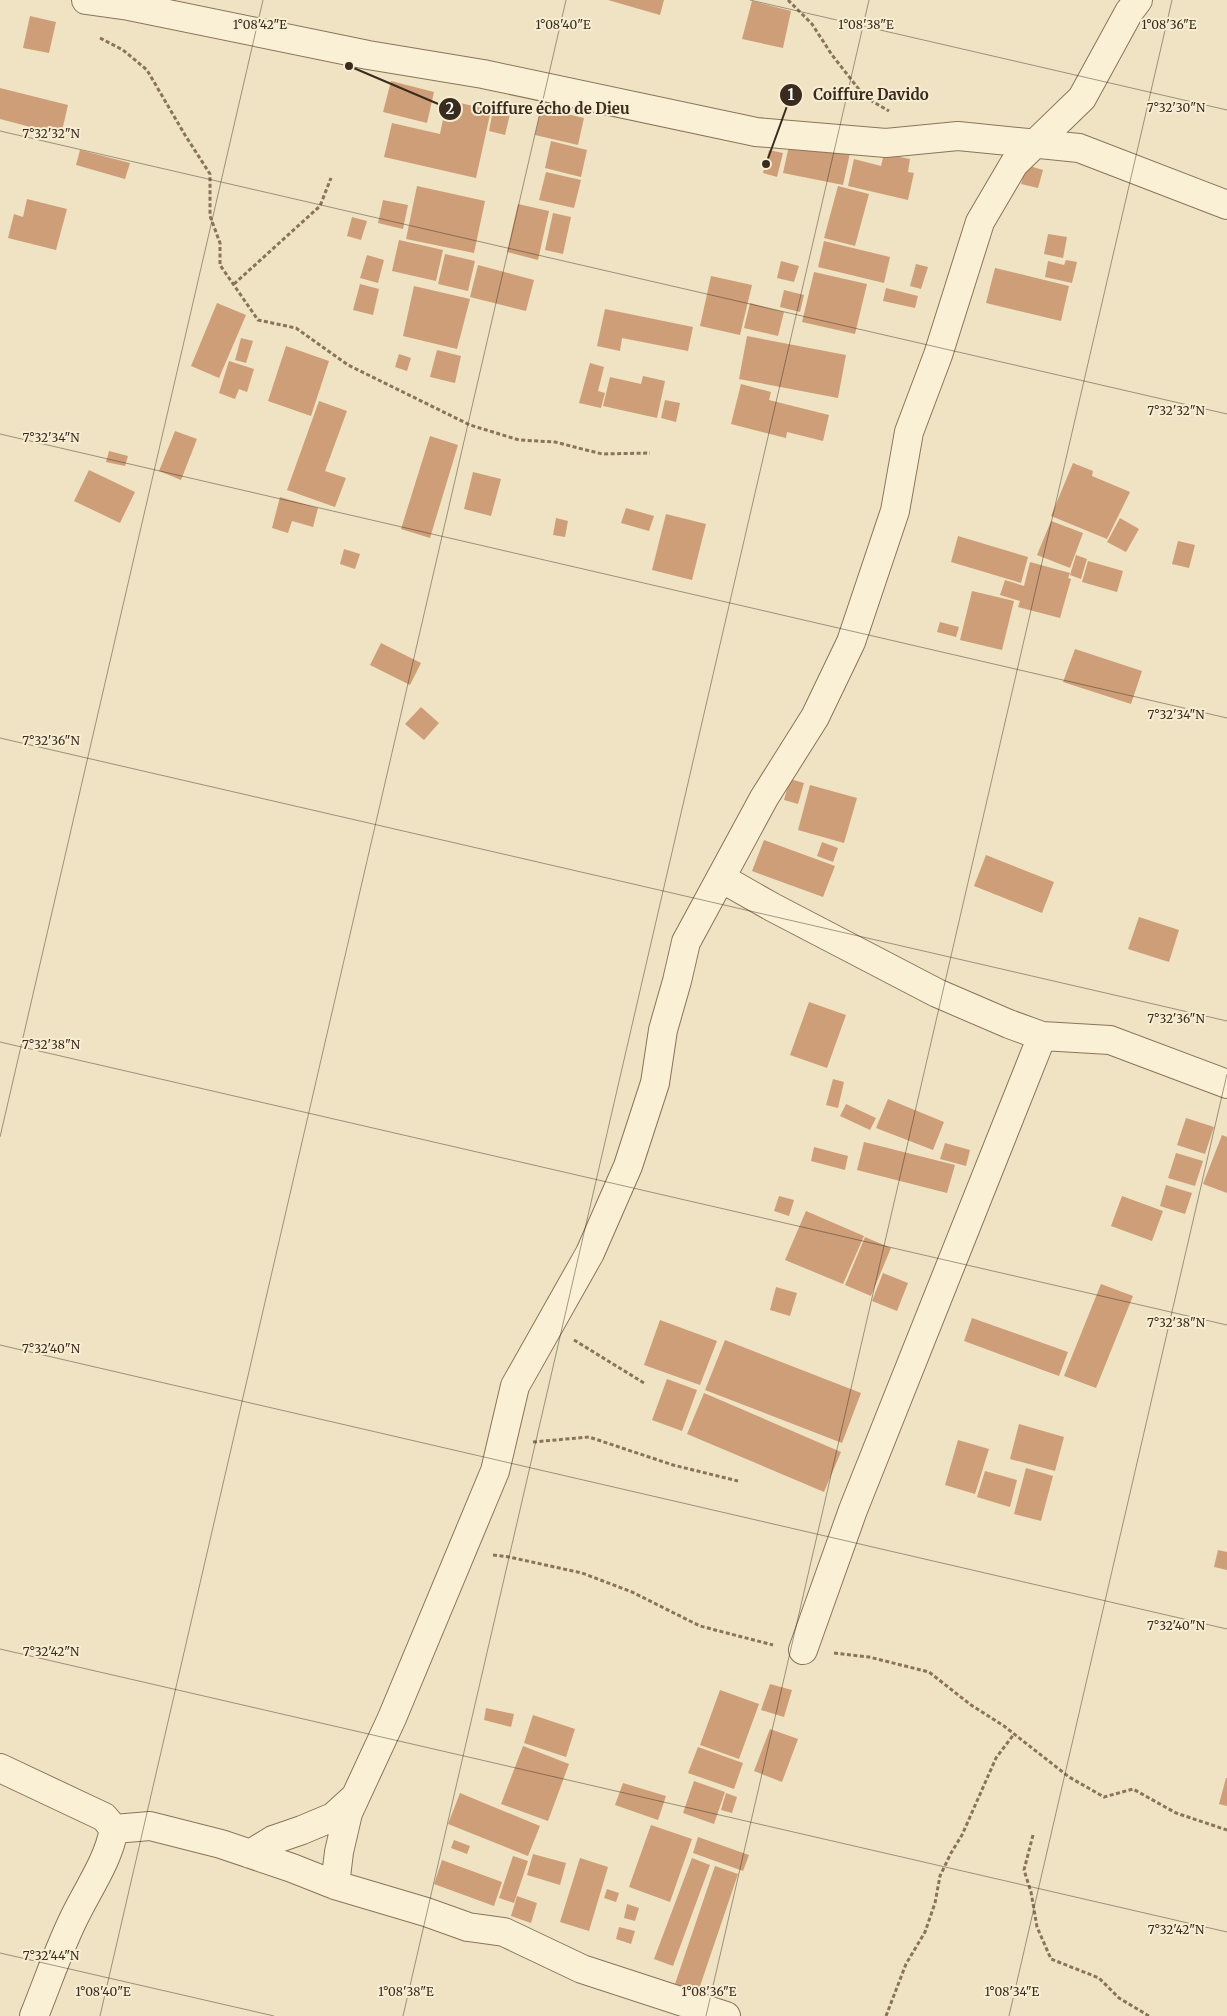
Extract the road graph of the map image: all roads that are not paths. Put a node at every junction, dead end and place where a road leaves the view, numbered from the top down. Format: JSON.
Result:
{"nodes":[{"id":1,"x":86,"y":0,"type":"edge"},
{"id":2,"x":1138,"y":0,"type":"edge"},
{"id":3,"x":1035,"y":144,"type":"junction"},
{"id":4,"x":1227,"y":205,"type":"edge"},
{"id":5,"x":721,"y":878,"type":"junction"},
{"id":6,"x":1042,"y":1036,"type":"junction"},
{"id":7,"x":1227,"y":1084,"type":"edge"},
{"id":8,"x":803,"y":1650,"type":"road end"},
{"id":9,"x":0,"y":1768,"type":"edge"},
{"id":10,"x":356,"y":1796,"type":"junction"},
{"id":11,"x":114,"y":1829,"type":"junction"},
{"id":12,"x":250,"y":1854,"type":"junction"},
{"id":13,"x":335,"y":1886,"type":"junction"},
{"id":14,"x":34,"y":2016,"type":"edge"},
{"id":15,"x":726,"y":2016,"type":"edge"}],
"edges":[{"from":1,"to":3,"type":"street"},
{"from":2,"to":3,"type":"street"},
{"from":3,"to":4,"type":"street"},
{"from":3,"to":5,"type":"street"},
{"from":5,"to":6,"type":"street"},
{"from":5,"to":10,"type":"street"},
{"from":6,"to":7,"type":"street"},
{"from":6,"to":8,"type":"street"},
{"from":9,"to":11,"type":"street"},
{"from":10,"to":12,"type":"street"},
{"from":10,"to":13,"type":"street"},
{"from":11,"to":12,"type":"street"},
{"from":11,"to":14,"type":"street"},
{"from":12,"to":13,"type":"street"},
{"from":13,"to":15,"type":"street"}]}
